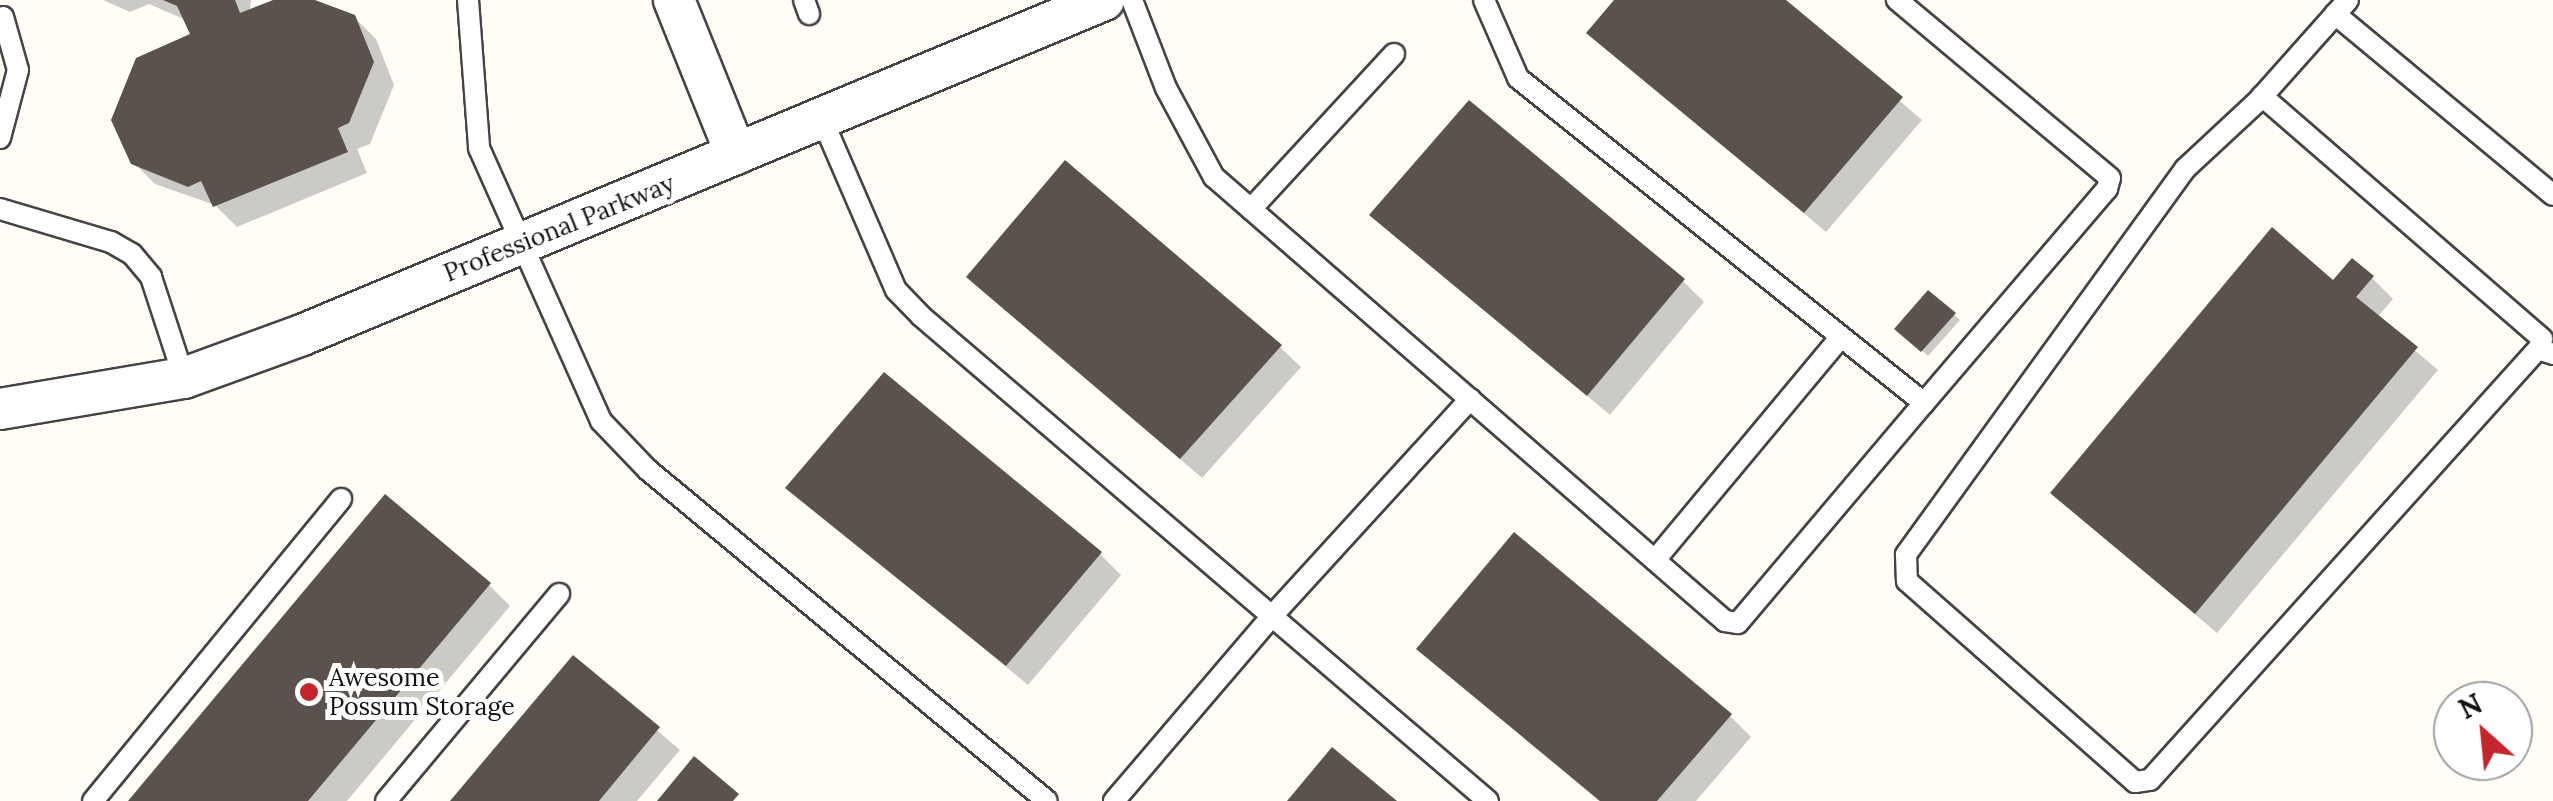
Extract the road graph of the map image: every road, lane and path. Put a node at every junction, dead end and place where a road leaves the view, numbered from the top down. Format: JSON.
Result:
{"nodes":[{"id":1,"x":468,"y":0,"type":"edge"},
{"id":2,"x":674,"y":0,"type":"edge"},
{"id":3,"x":1104,"y":0,"type":"edge"},
{"id":4,"x":1132,"y":0,"type":"edge"},
{"id":5,"x":1484,"y":0,"type":"edge"},
{"id":6,"x":1897,"y":0,"type":"edge"},
{"id":7,"x":2342,"y":7,"type":"edge"},
{"id":8,"x":4,"y":17,"type":"dead end"},
{"id":9,"x":1394,"y":54,"type":"dead end"},
{"id":10,"x":2262,"y":96,"type":"junction"},
{"id":11,"x":822,"y":119,"type":"junction"},
{"id":12,"x":0,"y":138,"type":"edge"},
{"id":13,"x":736,"y":154,"type":"junction"},
{"id":14,"x":2553,"y":195,"type":"edge"},
{"id":15,"x":0,"y":208,"type":"edge"},
{"id":16,"x":1251,"y":209,"type":"junction"},
{"id":17,"x":524,"y":242,"type":"junction"},
{"id":18,"x":2553,"y":319,"type":"edge"},
{"id":19,"x":1842,"y":337,"type":"junction"},
{"id":20,"x":2544,"y":348,"type":"edge"},
{"id":21,"x":184,"y":378,"type":"junction"},
{"id":22,"x":1470,"y":399,"type":"junction"},
{"id":23,"x":1924,"y":403,"type":"junction"},
{"id":24,"x":0,"y":408,"type":"edge"},
{"id":25,"x":341,"y":499,"type":"dead end"},
{"id":26,"x":1656,"y":560,"type":"junction"},
{"id":27,"x":559,"y":594,"type":"dead end"},
{"id":28,"x":1272,"y":616,"type":"junction"},
{"id":29,"x":93,"y":801,"type":"edge"},
{"id":30,"x":386,"y":801,"type":"edge"},
{"id":31,"x":1047,"y":801,"type":"edge"},
{"id":32,"x":1114,"y":801,"type":"edge"},
{"id":33,"x":1488,"y":801,"type":"edge"}],
"edges":[{"from":1,"to":17,"type":"lane"},
{"from":2,"to":13,"type":"street"},
{"from":3,"to":11,"type":"street","name":"Professional Parkway"},
{"from":4,"to":16,"type":"lane"},
{"from":5,"to":19,"type":"lane"},
{"from":6,"to":23,"type":"lane"},
{"from":7,"to":10,"type":"lane"},
{"from":7,"to":14,"type":"lane"},
{"from":8,"to":12,"type":"lane"},
{"from":9,"to":16,"type":"lane"},
{"from":10,"to":20,"type":"lane"},
{"from":10,"to":20,"type":"lane"},
{"from":11,"to":13,"type":"street","name":"Professional Parkway"},
{"from":11,"to":28,"type":"lane"},
{"from":13,"to":17,"type":"street","name":"Professional Parkway"},
{"from":15,"to":21,"type":"lane"},
{"from":16,"to":22,"type":"lane"},
{"from":17,"to":21,"type":"street","name":"Professional Parkway"},
{"from":17,"to":31,"type":"lane"},
{"from":18,"to":20,"type":"lane"},
{"from":19,"to":23,"type":"lane"},
{"from":19,"to":26,"type":"lane"},
{"from":21,"to":24,"type":"street","name":"Professional Parkway"},
{"from":22,"to":26,"type":"lane"},
{"from":22,"to":28,"type":"lane"},
{"from":23,"to":26,"type":"lane"},
{"from":25,"to":29,"type":"lane"},
{"from":27,"to":30,"type":"lane"},
{"from":28,"to":32,"type":"lane"},
{"from":28,"to":33,"type":"lane"}]}
